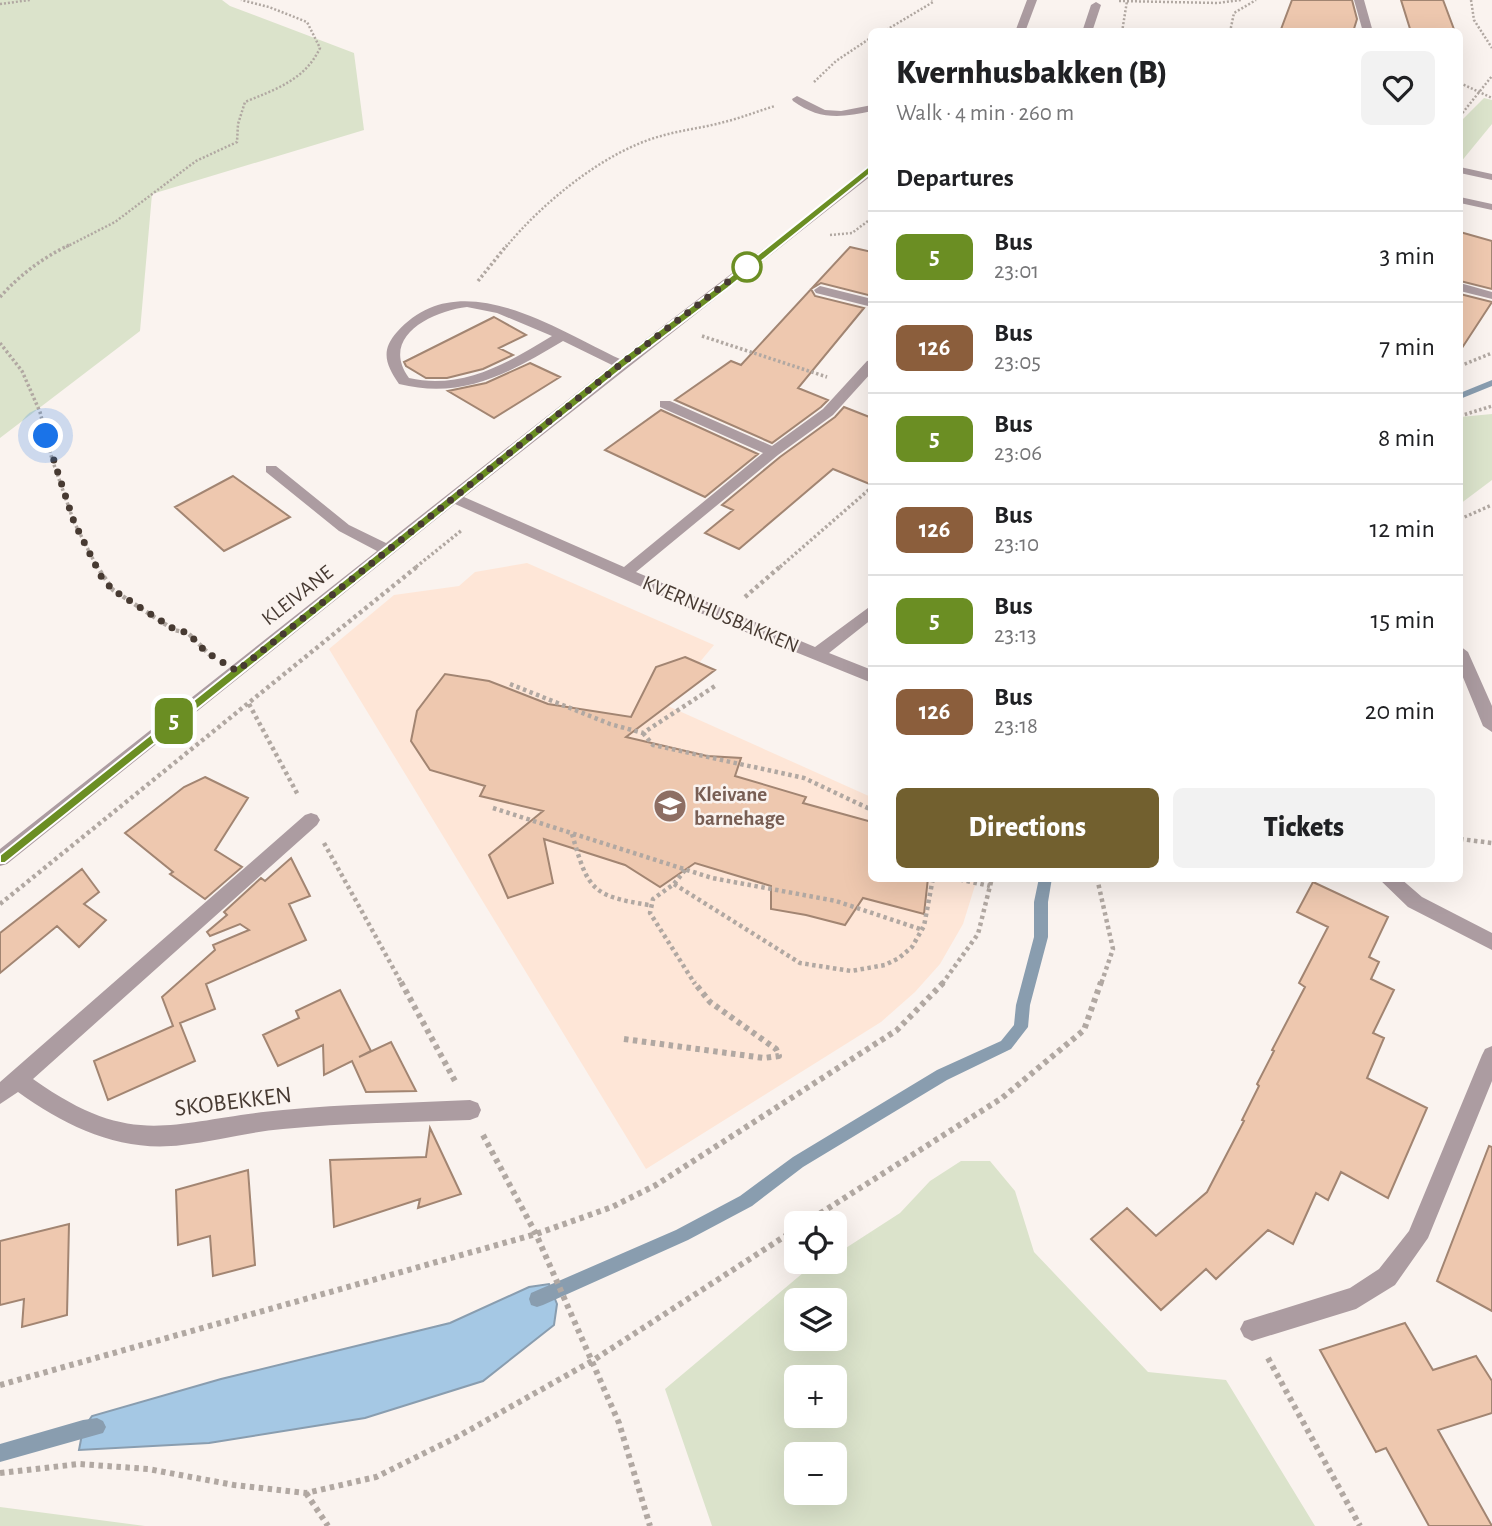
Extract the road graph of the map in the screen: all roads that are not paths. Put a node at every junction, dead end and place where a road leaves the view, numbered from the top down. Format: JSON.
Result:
{"nodes":[{"id":1,"x":1032,"y":0,"type":"edge"},
{"id":2,"x":1359,"y":0,"type":"edge"},
{"id":3,"x":1096,"y":5,"type":"dead end"},
{"id":4,"x":1022,"y":28,"type":"edge"},
{"id":5,"x":1088,"y":28,"type":"edge"},
{"id":6,"x":1367,"y":28,"type":"edge"},
{"id":7,"x":797,"y":99,"type":"road end"},
{"id":8,"x":868,"y":109,"type":"edge"},
{"id":9,"x":1463,"y":171,"type":"edge"},
{"id":10,"x":868,"y":172,"type":"edge"},
{"id":11,"x":1492,"y":177,"type":"edge"},
{"id":12,"x":1463,"y":201,"type":"edge"},
{"id":13,"x":1492,"y":207,"type":"edge"},
{"id":14,"x":1463,"y":288,"type":"edge"},
{"id":15,"x":820,"y":290,"type":"dead end"},
{"id":16,"x":1491,"y":296,"type":"edge"},
{"id":17,"x":868,"y":302,"type":"edge"},
{"id":18,"x":560,"y":337,"type":"junction"},
{"id":19,"x":621,"y":364,"type":"junction"},
{"id":20,"x":868,"y":369,"type":"edge"},
{"id":21,"x":666,"y":404,"type":"dead end"},
{"id":22,"x":773,"y":452,"type":"junction"},
{"id":23,"x":271,"y":469,"type":"dead end"},
{"id":24,"x":454,"y":498,"type":"junction"},
{"id":25,"x":389,"y":551,"type":"junction"},
{"id":26,"x":626,"y":573,"type":"junction"},
{"id":27,"x":868,"y":613,"type":"edge"},
{"id":28,"x":817,"y":654,"type":"junction"},
{"id":29,"x":1463,"y":659,"type":"edge"},
{"id":30,"x":868,"y":675,"type":"edge"},
{"id":31,"x":1492,"y":726,"type":"edge"},
{"id":32,"x":311,"y":820,"type":"dead end"},
{"id":33,"x":0,"y":859,"type":"edge"},
{"id":34,"x":1392,"y":882,"type":"edge"},
{"id":35,"x":1492,"y":942,"type":"edge"},
{"id":36,"x":1492,"y":1055,"type":"edge"},
{"id":37,"x":18,"y":1080,"type":"junction"},
{"id":38,"x":0,"y":1095,"type":"edge"},
{"id":39,"x":470,"y":1110,"type":"dead end"},
{"id":40,"x":1252,"y":1329,"type":"road end"}],
"edges":[{"from":1,"to":4,"type":"street"},
{"from":2,"to":6,"type":"street"},
{"from":3,"to":5,"type":"street"},
{"from":7,"to":8,"type":"street"},
{"from":9,"to":11,"type":"street"},
{"from":10,"to":19,"type":"street","name":"KLEIVANE"},
{"from":12,"to":13,"type":"street"},
{"from":14,"to":16,"type":"street"},
{"from":15,"to":17,"type":"street"},
{"from":18,"to":18,"type":"street"},
{"from":18,"to":19,"type":"street"},
{"from":19,"to":24,"type":"street","name":"KLEIVANE"},
{"from":20,"to":22,"type":"street","name":"KVERNHUSBAKKEN"},
{"from":21,"to":22,"type":"street"},
{"from":22,"to":26,"type":"street","name":"KVERNHUSBAKKEN"},
{"from":23,"to":25,"type":"street"},
{"from":24,"to":25,"type":"street","name":"KLEIVANE"},
{"from":24,"to":26,"type":"street","name":"KVERNHUSBAKKEN"},
{"from":25,"to":33,"type":"street","name":"KLEIVANE"},
{"from":26,"to":28,"type":"street","name":"KVERNHUSBAKKEN"},
{"from":27,"to":28,"type":"street","name":"KVERNHUSBAKKEN"},
{"from":28,"to":30,"type":"street","name":"KVERNHUSBAKKEN"},
{"from":29,"to":31,"type":"street"},
{"from":32,"to":37,"type":"street"},
{"from":34,"to":35,"type":"street"},
{"from":36,"to":40,"type":"street"},
{"from":37,"to":38,"type":"street"},
{"from":37,"to":39,"type":"street","name":"SKOBEKKEN"}]}
